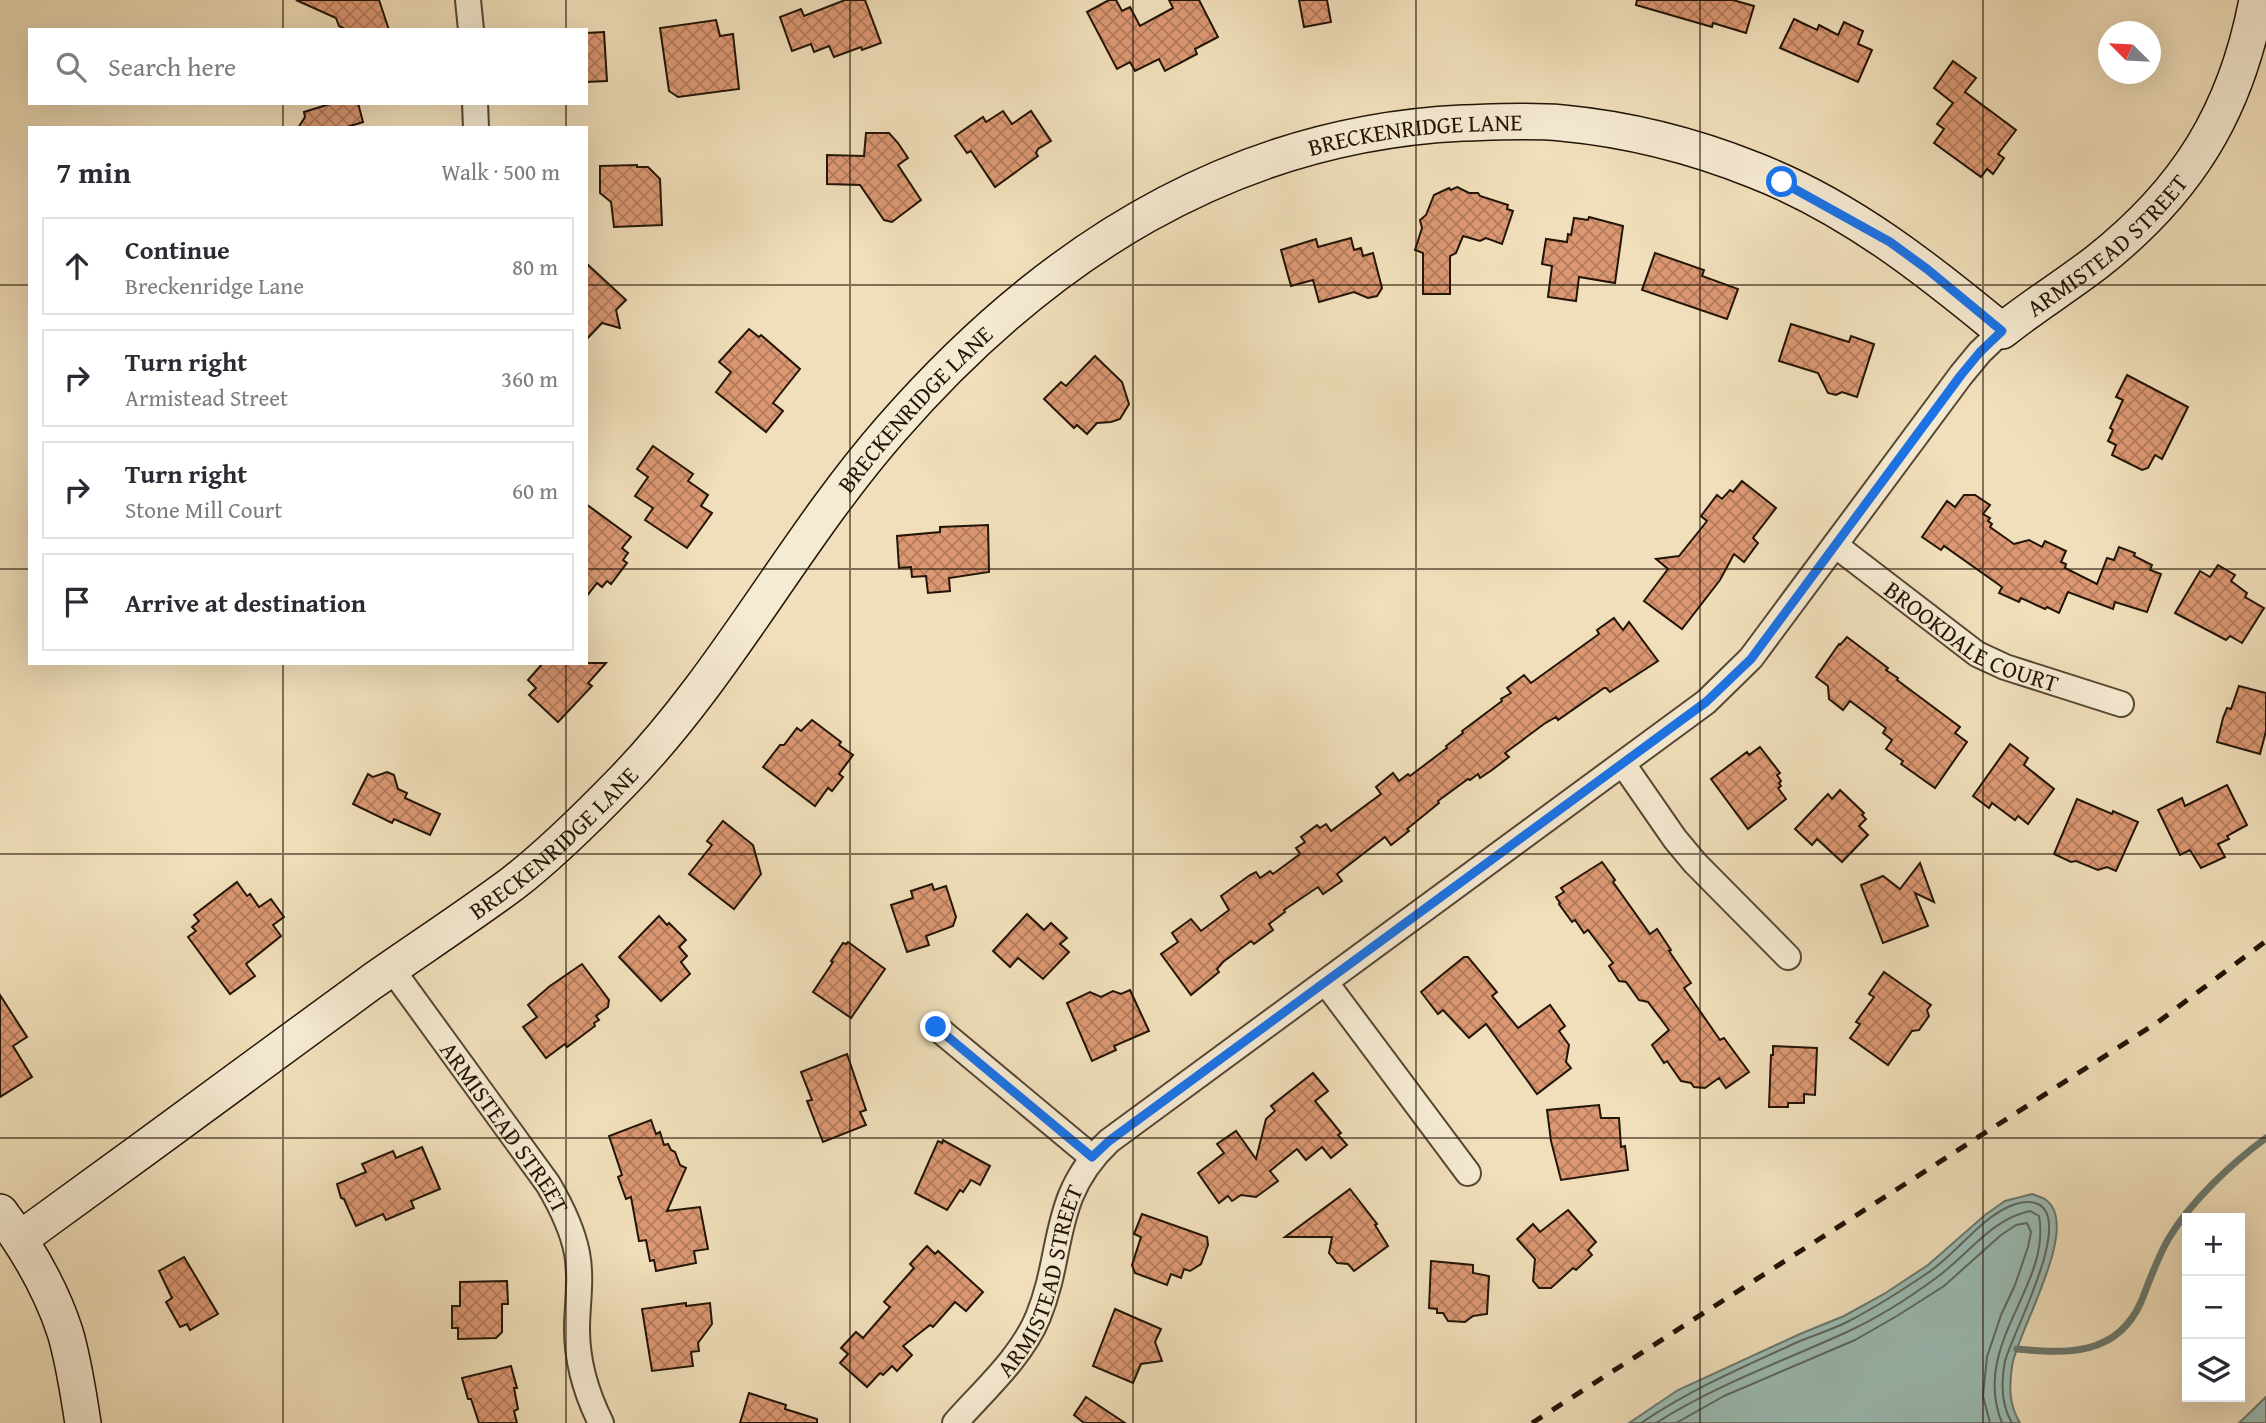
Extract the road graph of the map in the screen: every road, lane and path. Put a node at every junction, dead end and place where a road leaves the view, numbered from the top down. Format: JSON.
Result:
{"nodes":[{"id":1,"x":468,"y":0,"type":"edge"},
{"id":2,"x":2257,"y":0,"type":"edge"},
{"id":3,"x":471,"y":28,"type":"edge"},
{"id":4,"x":475,"y":105,"type":"edge"},
{"id":5,"x":476,"y":126,"type":"edge"},
{"id":6,"x":2002,"y":331,"type":"junction"},
{"id":7,"x":1835,"y":545,"type":"junction"},
{"id":8,"x":2121,"y":704,"type":"dead end"},
{"id":9,"x":1623,"y":764,"type":"junction"},
{"id":10,"x":1788,"y":957,"type":"dead end"},
{"id":11,"x":391,"y":968,"type":"junction"},
{"id":12,"x":1326,"y":983,"type":"junction"},
{"id":13,"x":936,"y":1027,"type":"dead end"},
{"id":14,"x":1092,"y":1157,"type":"junction"},
{"id":15,"x":1468,"y":1173,"type":"dead end"},
{"id":16,"x":10,"y":1225,"type":"edge"},
{"id":17,"x":83,"y":1423,"type":"edge"},
{"id":18,"x":601,"y":1423,"type":"edge"},
{"id":19,"x":955,"y":1423,"type":"edge"}],
"edges":[{"from":1,"to":3,"type":"street"},
{"from":2,"to":6,"type":"street","name":"ARMISTEAD STREET"},
{"from":4,"to":5,"type":"street"},
{"from":6,"to":7,"type":"street","name":"ARMISTEAD STREET"},
{"from":6,"to":11,"type":"street","name":"BRECKENRIDGE LANE"},
{"from":7,"to":8,"type":"street","name":"BROOKDALE COURT"},
{"from":7,"to":9,"type":"street","name":"ARMISTEAD STREET"},
{"from":9,"to":10,"type":"street"},
{"from":9,"to":12,"type":"street","name":"ARMISTEAD STREET"},
{"from":11,"to":16,"type":"street","name":"BRECKENRIDGE LANE"},
{"from":11,"to":18,"type":"street","name":"ARMISTEAD STREET"},
{"from":12,"to":14,"type":"street","name":"ARMISTEAD STREET"},
{"from":12,"to":15,"type":"street"},
{"from":13,"to":14,"type":"street"},
{"from":14,"to":19,"type":"street","name":"ARMISTEAD STREET"},
{"from":16,"to":17,"type":"street"}]}
